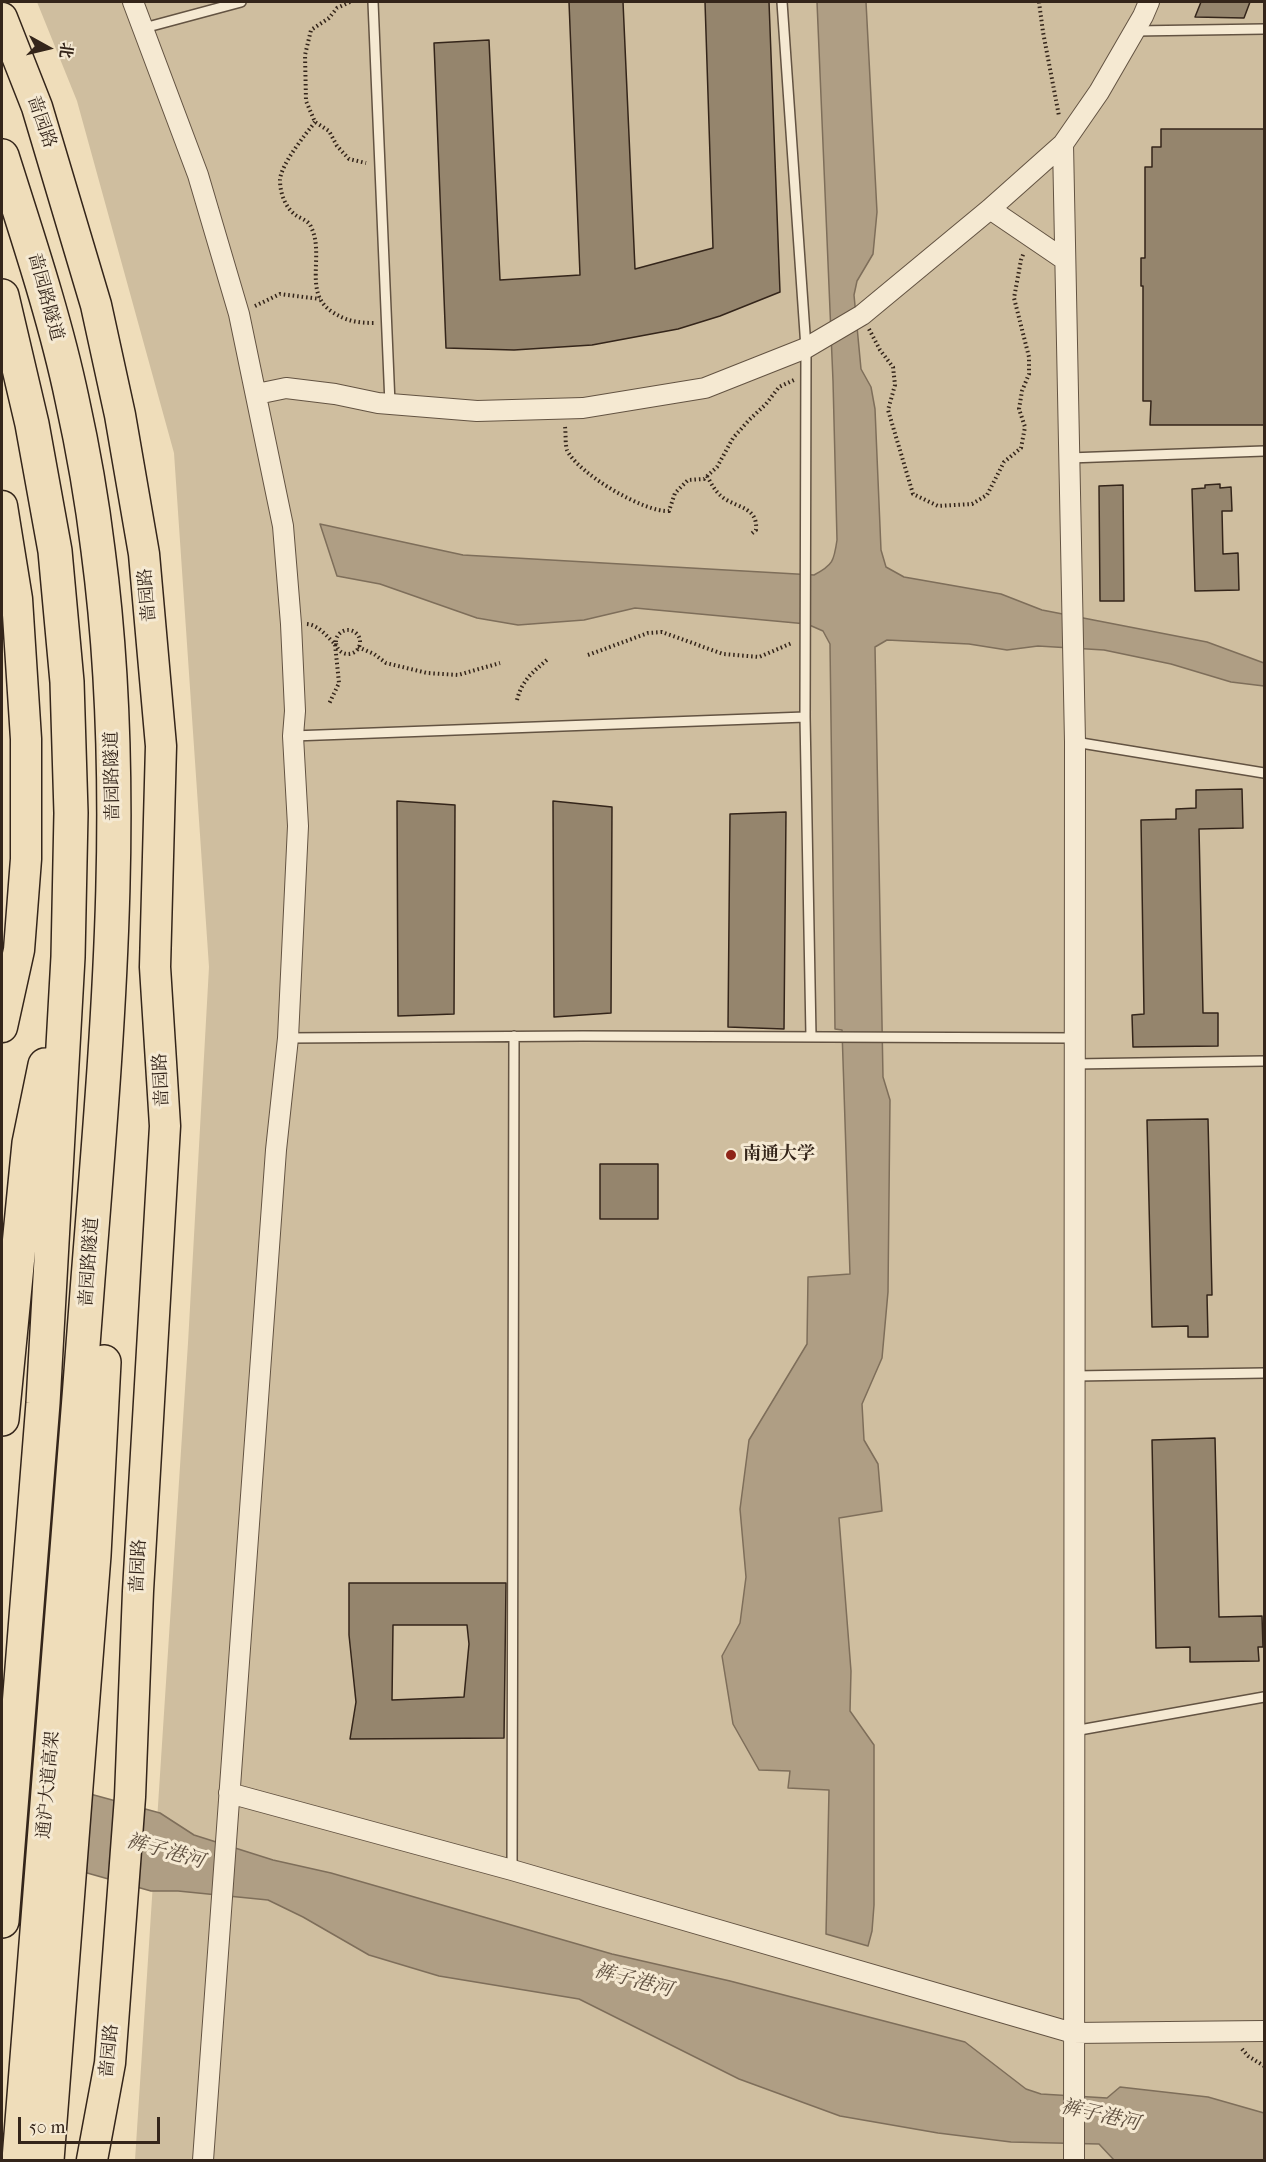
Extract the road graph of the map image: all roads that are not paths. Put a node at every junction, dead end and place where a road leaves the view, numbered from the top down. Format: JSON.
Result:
{"nodes":[{"id":1,"x":133,"y":2,"type":"edge"},
{"id":2,"x":241,"y":2,"type":"edge"},
{"id":3,"x":373,"y":2,"type":"edge"},
{"id":4,"x":782,"y":2,"type":"edge"},
{"id":5,"x":1149,"y":2,"type":"edge"},
{"id":6,"x":2,"y":18,"type":"edge"},
{"id":7,"x":144,"y":28,"type":"junction"},
{"id":8,"x":1264,"y":29,"type":"edge"},
{"id":9,"x":1135,"y":31,"type":"junction"},
{"id":10,"x":1063,"y":144,"type":"junction"},
{"id":11,"x":2,"y":156,"type":"edge"},
{"id":12,"x":990,"y":209,"type":"junction"},
{"id":13,"x":1065,"y":260,"type":"junction"},
{"id":14,"x":2,"y":296,"type":"edge"},
{"id":15,"x":813,"y":344,"type":"junction"},
{"id":16,"x":257,"y":394,"type":"junction"},
{"id":17,"x":390,"y":404,"type":"junction"},
{"id":18,"x":1264,"y":451,"type":"edge"},
{"id":19,"x":1069,"y":458,"type":"junction"},
{"id":20,"x":2,"y":506,"type":"edge"},
{"id":21,"x":805,"y":717,"type":"junction"},
{"id":22,"x":293,"y":736,"type":"junction"},
{"id":23,"x":1075,"y":742,"type":"junction"},
{"id":24,"x":1264,"y":773,"type":"edge"},
{"id":25,"x":112,"y":911,"type":"junction"},
{"id":26,"x":68,"y":957,"type":"junction"},
{"id":27,"x":2,"y":1027,"type":"edge"},
{"id":28,"x":514,"y":1036,"type":"junction"},
{"id":29,"x":811,"y":1036,"type":"junction"},
{"id":30,"x":288,"y":1038,"type":"junction"},
{"id":31,"x":1074,"y":1038,"type":"junction"},
{"id":32,"x":1264,"y":1061,"type":"edge"},
{"id":33,"x":1075,"y":1064,"type":"junction"},
{"id":34,"x":1264,"y":1373,"type":"edge"},
{"id":35,"x":1074,"y":1376,"type":"junction"},
{"id":36,"x":79,"y":1409,"type":"joint"},
{"id":37,"x":2,"y":1419,"type":"edge"},
{"id":38,"x":1264,"y":1696,"type":"edge"},
{"id":39,"x":1074,"y":1731,"type":"junction"},
{"id":40,"x":63,"y":1775,"type":"junction"},
{"id":41,"x":229,"y":1793,"type":"junction"},
{"id":42,"x":512,"y":1870,"type":"junction"},
{"id":43,"x":55,"y":1874,"type":"junction"},
{"id":44,"x":2,"y":1921,"type":"edge"},
{"id":45,"x":1264,"y":2031,"type":"edge"},
{"id":46,"x":1073,"y":2033,"type":"junction"},
{"id":47,"x":1074,"y":2154,"type":"edge"},
{"id":48,"x":19,"y":2160,"type":"edge"},
{"id":49,"x":47,"y":2160,"type":"edge"},
{"id":50,"x":92,"y":2160,"type":"edge"},
{"id":51,"x":203,"y":2160,"type":"edge"}],
"edges":[{"from":1,"to":7,"type":"street"},
{"from":2,"to":7,"type":"lane"},
{"from":3,"to":17,"type":"lane"},
{"from":4,"to":15,"type":"lane"},
{"from":5,"to":9,"type":"street"},
{"from":6,"to":50,"type":"main road","name":"啬园路"},
{"from":7,"to":16,"type":"street"},
{"from":8,"to":9,"type":"lane"},
{"from":9,"to":10,"type":"street"},
{"from":10,"to":12,"type":"street"},
{"from":10,"to":13,"type":"street"},
{"from":11,"to":25,"type":"highway","name":"啬园路隧道"},
{"from":12,"to":13,"type":"street"},
{"from":12,"to":15,"type":"street"},
{"from":13,"to":19,"type":"street"},
{"from":14,"to":26,"type":"highway"},
{"from":15,"to":17,"type":"street"},
{"from":15,"to":21,"type":"lane"},
{"from":16,"to":17,"type":"street"},
{"from":16,"to":22,"type":"street"},
{"from":18,"to":19,"type":"lane"},
{"from":19,"to":23,"type":"street"},
{"from":20,"to":27,"type":"main road"},
{"from":21,"to":22,"type":"lane"},
{"from":21,"to":29,"type":"lane"},
{"from":22,"to":30,"type":"street"},
{"from":23,"to":24,"type":"lane"},
{"from":23,"to":31,"type":"street"},
{"from":25,"to":36,"type":"highway","name":"啬园路隧道"},
{"from":25,"to":40,"type":"highway"},
{"from":26,"to":37,"type":"highway"},
{"from":26,"to":44,"type":"highway","name":"通沪大道高架"},
{"from":28,"to":29,"type":"lane"},
{"from":28,"to":30,"type":"lane"},
{"from":28,"to":42,"type":"lane"},
{"from":29,"to":31,"type":"lane"},
{"from":30,"to":41,"type":"street"},
{"from":31,"to":33,"type":"street"},
{"from":32,"to":33,"type":"lane"},
{"from":33,"to":35,"type":"street"},
{"from":34,"to":35,"type":"lane"},
{"from":35,"to":39,"type":"street"},
{"from":36,"to":40,"type":"highway","name":"通沪大道高架"},
{"from":38,"to":39,"type":"lane"},
{"from":39,"to":46,"type":"street"},
{"from":40,"to":43,"type":"highway"},
{"from":41,"to":42,"type":"street"},
{"from":41,"to":51,"type":"street"},
{"from":42,"to":46,"type":"street"},
{"from":43,"to":48,"type":"highway"},
{"from":43,"to":49,"type":"highway"},
{"from":45,"to":46,"type":"street"},
{"from":46,"to":47,"type":"street"}]}
